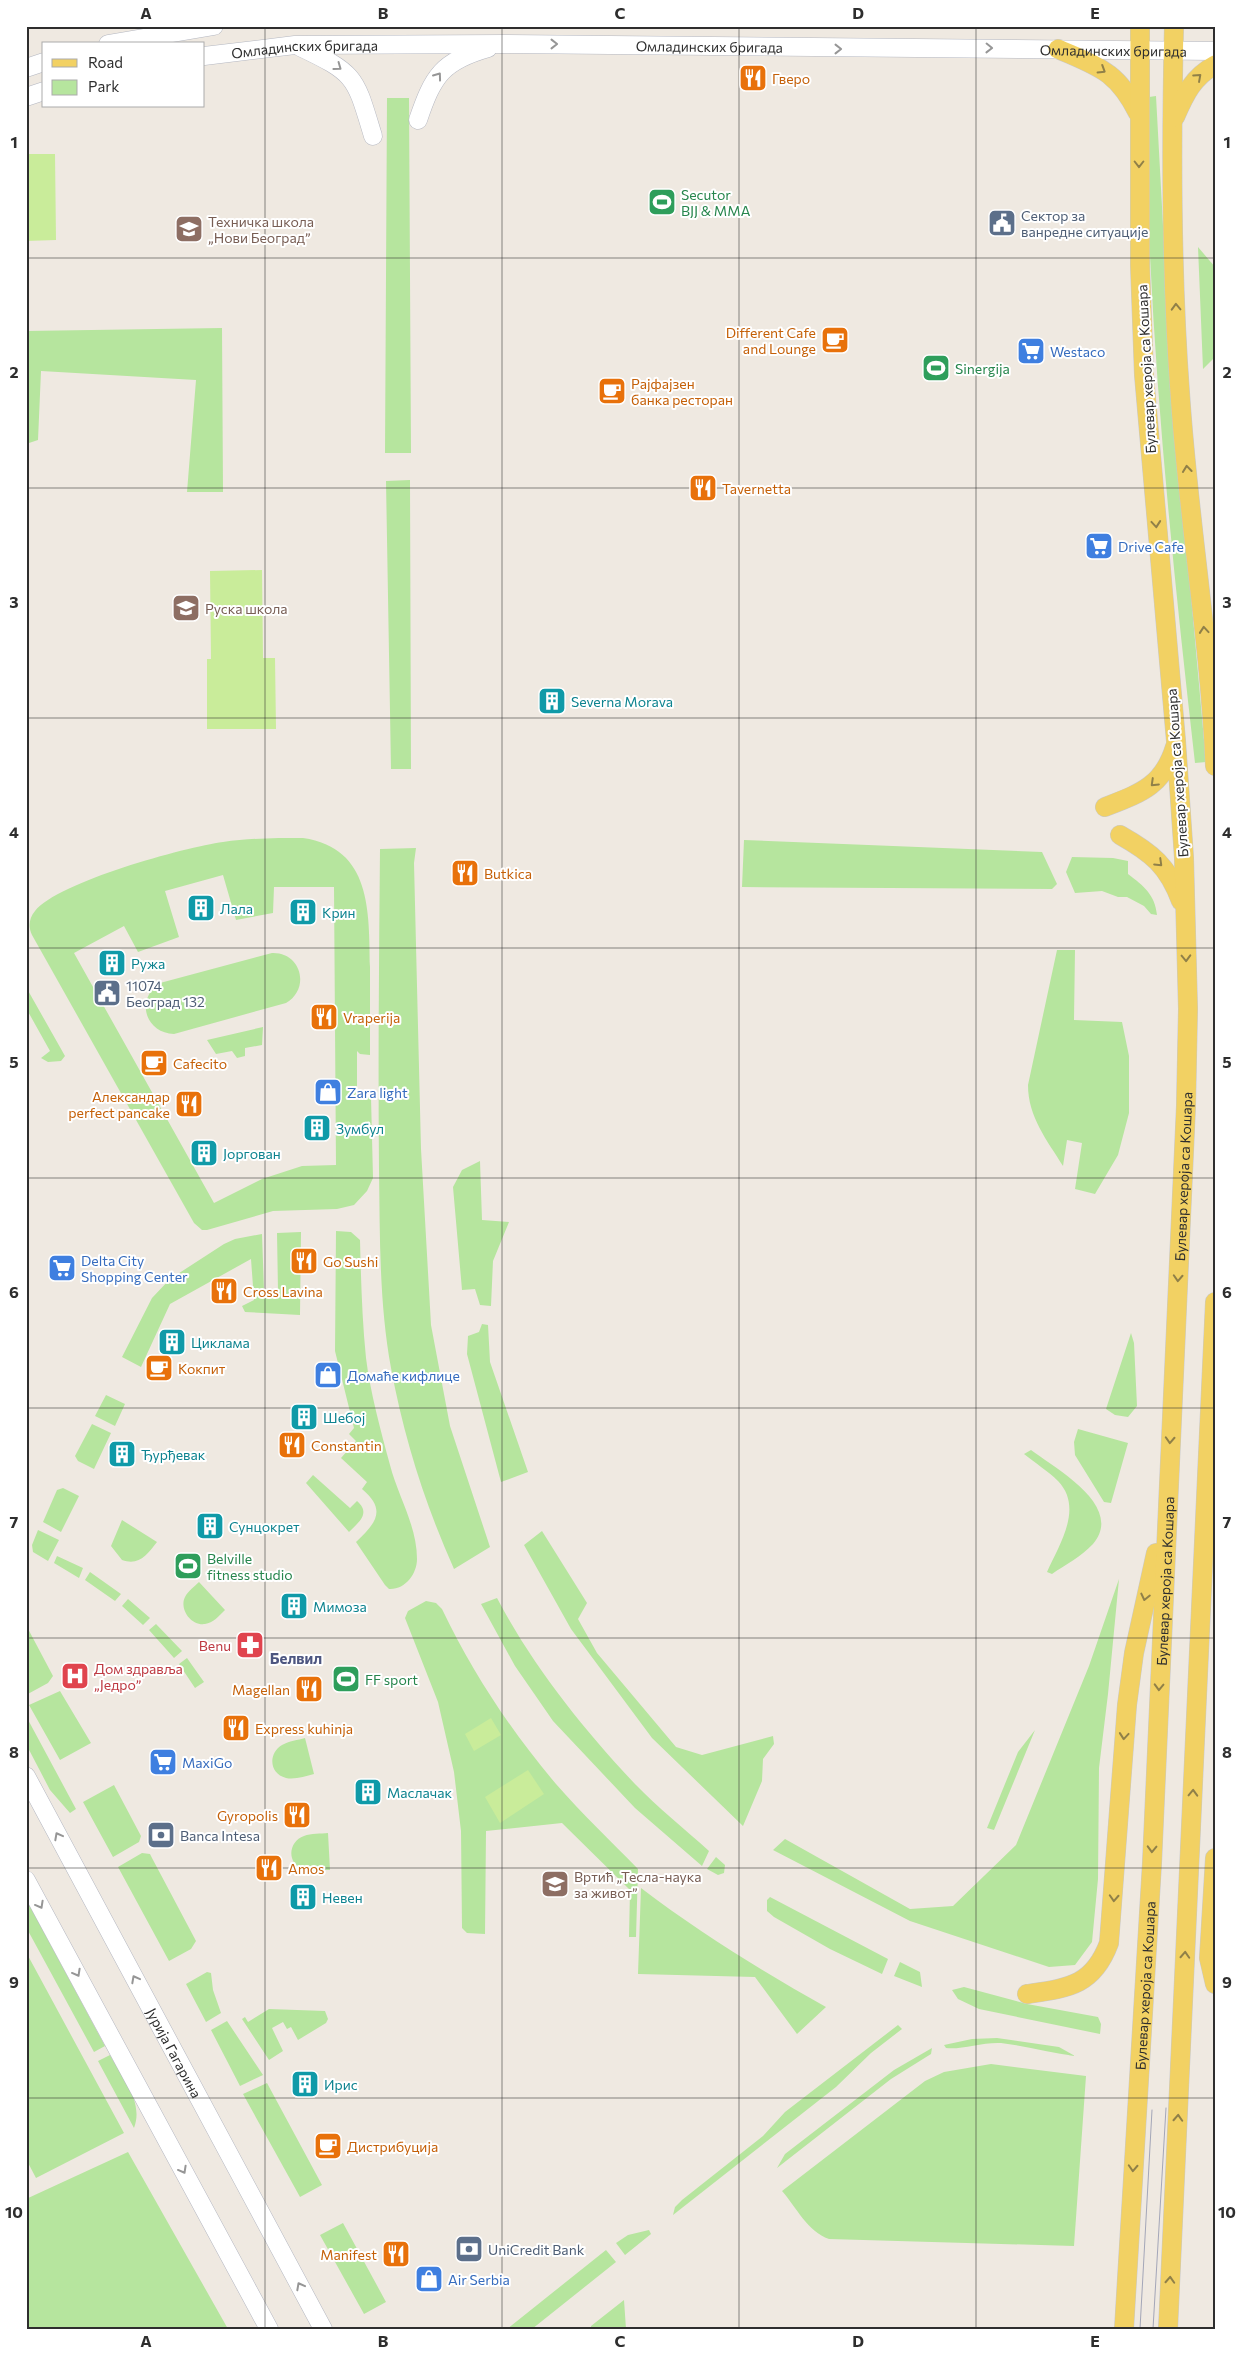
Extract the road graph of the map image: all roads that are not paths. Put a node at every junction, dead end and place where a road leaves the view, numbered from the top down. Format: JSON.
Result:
{"nodes":[{"id":1,"x":214,"y":26,"type":"edge"},
{"id":2,"x":1140,"y":26,"type":"edge"},
{"id":3,"x":1174,"y":26,"type":"edge"},
{"id":4,"x":120,"y":42,"type":"edge"},
{"id":5,"x":505,"y":44,"type":"junction"},
{"id":6,"x":295,"y":45,"type":"junction"},
{"id":7,"x":1058,"y":49,"type":"junction"},
{"id":8,"x":1139,"y":51,"type":"junction"},
{"id":9,"x":1215,"y":51,"type":"edge"},
{"id":10,"x":1173,"y":52,"type":"junction"},
{"id":11,"x":205,"y":56,"type":"edge"},
{"id":12,"x":42,"y":63,"type":"edge"},
{"id":13,"x":1215,"y":65,"type":"edge"},
{"id":14,"x":26,"y":68,"type":"edge"},
{"id":15,"x":42,"y":92,"type":"edge"},
{"id":16,"x":26,"y":97,"type":"edge"},
{"id":17,"x":1139,"y":115,"type":"junction"},
{"id":18,"x":418,"y":120,"type":"dead end"},
{"id":19,"x":1172,"y":125,"type":"junction"},
{"id":20,"x":373,"y":136,"type":"dead end"},
{"id":21,"x":1176,"y":740,"type":"junction"},
{"id":22,"x":1215,"y":766,"type":"edge"},
{"id":23,"x":1106,"y":808,"type":"dead end"},
{"id":24,"x":1120,"y":835,"type":"dead end"},
{"id":25,"x":1185,"y":909,"type":"junction"},
{"id":26,"x":1215,"y":1302,"type":"edge"},
{"id":27,"x":1166,"y":1508,"type":"junction"},
{"id":28,"x":1204,"y":1526,"type":"junction"},
{"id":29,"x":1215,"y":1591,"type":"edge"},
{"id":30,"x":26,"y":1776,"type":"edge"},
{"id":31,"x":1215,"y":1858,"type":"edge"},
{"id":32,"x":26,"y":1880,"type":"edge"},
{"id":33,"x":1215,"y":1984,"type":"edge"},
{"id":34,"x":1026,"y":1994,"type":"dead end"},
{"id":35,"x":270,"y":2329,"type":"edge"},
{"id":36,"x":323,"y":2329,"type":"edge"},
{"id":37,"x":1124,"y":2329,"type":"edge"},
{"id":38,"x":1168,"y":2329,"type":"edge"}],
"edges":[{"from":1,"to":4,"type":"main road"},
{"from":2,"to":8,"type":"main road","name":"Булевар хероја са Кошара"},
{"from":3,"to":10,"type":"main road"},
{"from":5,"to":6,"type":"main road","name":"Омладинских бригада"},
{"from":5,"to":7,"type":"main road","name":"Омладинских бригада","one_way":true},
{"from":18,"to":5,"type":"main road","one_way":true},
{"from":6,"to":11,"type":"main road","name":"Омладинских бригада"},
{"from":6,"to":20,"type":"main road","one_way":true},
{"from":7,"to":8,"type":"main road","name":"Омладинских бригада"},
{"from":7,"to":17,"type":"main road","one_way":true},
{"from":8,"to":10,"type":"main road","name":"Омладинских бригада"},
{"from":8,"to":17,"type":"main road","name":"Булевар хероја са Кошара"},
{"from":9,"to":10,"type":"main road","name":"Омладинских бригада"},
{"from":10,"to":19,"type":"main road"},
{"from":12,"to":14,"type":"main road"},
{"from":19,"to":13,"type":"main road","one_way":true},
{"from":15,"to":16,"type":"main road"},
{"from":17,"to":21,"type":"main road","name":"Булевар хероја са Кошара","one_way":true},
{"from":22,"to":19,"type":"main road","one_way":true},
{"from":21,"to":23,"type":"main road","one_way":true},
{"from":21,"to":25,"type":"main road","name":"Булевар хероја са Кошара"},
{"from":24,"to":25,"type":"main road","one_way":true},
{"from":25,"to":27,"type":"main road","name":"Булевар хероја са Кошара","one_way":true},
{"from":26,"to":28,"type":"main road"},
{"from":27,"to":34,"type":"main road","one_way":true},
{"from":27,"to":37,"type":"main road","name":"Булевар хероја са Кошара","one_way":true},
{"from":28,"to":29,"type":"main road"},
{"from":38,"to":28,"type":"main road","one_way":true},
{"from":36,"to":30,"type":"main road","name":"Јурија Гагарина","one_way":true},
{"from":31,"to":33,"type":"main road"},
{"from":32,"to":35,"type":"main road","one_way":true}]}
